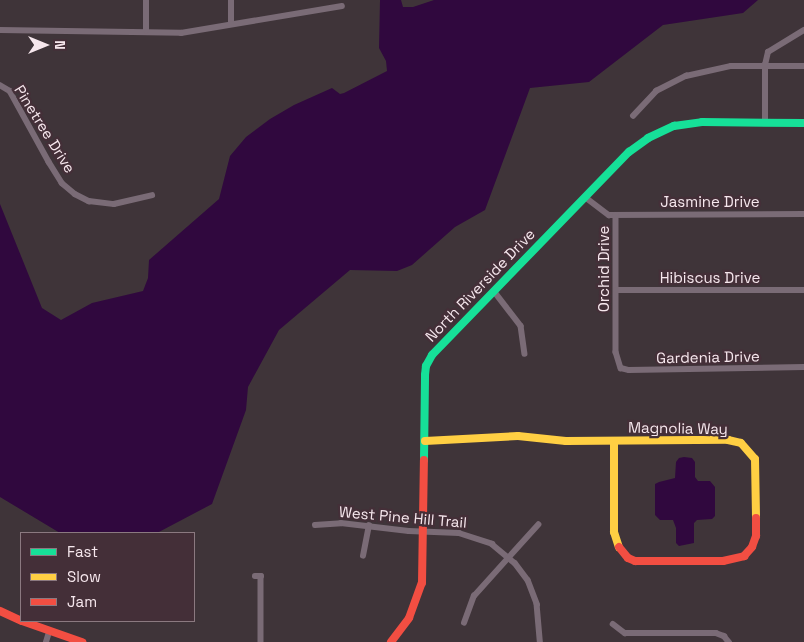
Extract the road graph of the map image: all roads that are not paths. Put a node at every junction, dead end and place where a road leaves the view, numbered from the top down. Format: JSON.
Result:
{"nodes":[{"id":1,"x":146,"y":0,"type":"edge"},
{"id":2,"x":231,"y":0,"type":"edge"},
{"id":3,"x":342,"y":6,"type":"dead end"},
{"id":4,"x":231,"y":23,"type":"junction"},
{"id":5,"x":0,"y":30,"type":"edge"},
{"id":6,"x":804,"y":30,"type":"edge"},
{"id":7,"x":146,"y":31,"type":"junction"},
{"id":8,"x":765,"y":66,"type":"junction"},
{"id":9,"x":804,"y":66,"type":"edge"},
{"id":10,"x":0,"y":85,"type":"edge"},
{"id":11,"x":634,"y":116,"type":"dead end"},
{"id":12,"x":764,"y":122,"type":"junction"},
{"id":13,"x":804,"y":123,"type":"edge"},
{"id":14,"x":152,"y":195,"type":"dead end"},
{"id":15,"x":585,"y":197,"type":"junction"},
{"id":16,"x":804,"y":214,"type":"edge"},
{"id":17,"x":616,"y":215,"type":"junction"},
{"id":18,"x":494,"y":290,"type":"junction"},
{"id":19,"x":616,"y":290,"type":"junction"},
{"id":20,"x":804,"y":290,"type":"edge"},
{"id":21,"x":524,"y":354,"type":"dead end"},
{"id":22,"x":618,"y":360,"type":"joint"},
{"id":23,"x":804,"y":367,"type":"edge"},
{"id":24,"x":425,"y":441,"type":"junction"},
{"id":25,"x":614,"y":441,"type":"junction"},
{"id":26,"x":315,"y":525,"type":"dead end"},
{"id":27,"x":538,"y":525,"type":"dead end"},
{"id":28,"x":369,"y":526,"type":"junction"},
{"id":29,"x":424,"y":532,"type":"junction"},
{"id":30,"x":363,"y":556,"type":"dead end"},
{"id":31,"x":509,"y":556,"type":"junction"},
{"id":32,"x":255,"y":576,"type":"dead end"},
{"id":33,"x":0,"y":610,"type":"edge"},
{"id":34,"x":20,"y":620,"type":"edge"},
{"id":35,"x":24,"y":622,"type":"edge"},
{"id":36,"x":464,"y":623,"type":"dead end"},
{"id":37,"x":613,"y":624,"type":"dead end"},
{"id":38,"x":49,"y":632,"type":"junction"},
{"id":39,"x":46,"y":642,"type":"edge"},
{"id":40,"x":82,"y":642,"type":"edge"},
{"id":41,"x":261,"y":642,"type":"edge"},
{"id":42,"x":391,"y":642,"type":"edge"},
{"id":43,"x":540,"y":642,"type":"edge"},
{"id":44,"x":729,"y":642,"type":"edge"}],
"edges":[{"from":1,"to":7,"type":"street"},
{"from":2,"to":4,"type":"street"},
{"from":3,"to":4,"type":"street"},
{"from":4,"to":7,"type":"street"},
{"from":5,"to":7,"type":"street"},
{"from":6,"to":8,"type":"street"},
{"from":8,"to":9,"type":"street"},
{"from":8,"to":11,"type":"street"},
{"from":8,"to":12,"type":"street"},
{"from":10,"to":14,"type":"street","name":"Pinetree Drive"},
{"from":12,"to":13,"type":"street","name":"North Riverside Drive"},
{"from":12,"to":15,"type":"street","name":"North Riverside Drive"},
{"from":15,"to":17,"type":"street","name":"Orchid Drive"},
{"from":15,"to":18,"type":"street","name":"North Riverside Drive"},
{"from":16,"to":17,"type":"street","name":"Jasmine Drive"},
{"from":17,"to":19,"type":"street","name":"Orchid Drive"},
{"from":18,"to":21,"type":"street"},
{"from":18,"to":24,"type":"street","name":"North Riverside Drive"},
{"from":19,"to":20,"type":"street","name":"Hibiscus Drive"},
{"from":19,"to":22,"type":"street","name":"Orchid Drive"},
{"from":22,"to":23,"type":"street","name":"Gardenia Drive"},
{"from":24,"to":25,"type":"street","name":"Magnolia Way"},
{"from":24,"to":29,"type":"street","name":"North Riverside Drive"},
{"from":25,"to":25,"type":"street","name":"Magnolia Way"},
{"from":26,"to":28,"type":"street","name":"West Pine Hill Trail"},
{"from":27,"to":31,"type":"street"},
{"from":28,"to":29,"type":"street","name":"West Pine Hill Trail"},
{"from":28,"to":30,"type":"street"},
{"from":29,"to":31,"type":"street","name":"West Pine Hill Trail"},
{"from":29,"to":42,"type":"street","name":"North Riverside Drive"},
{"from":31,"to":36,"type":"street"},
{"from":31,"to":43,"type":"street","name":"West Pine Hill Trail"},
{"from":32,"to":41,"type":"street"},
{"from":33,"to":34,"type":"street"},
{"from":35,"to":38,"type":"street"},
{"from":37,"to":44,"type":"street"},
{"from":38,"to":39,"type":"street"},
{"from":38,"to":40,"type":"street"}]}
